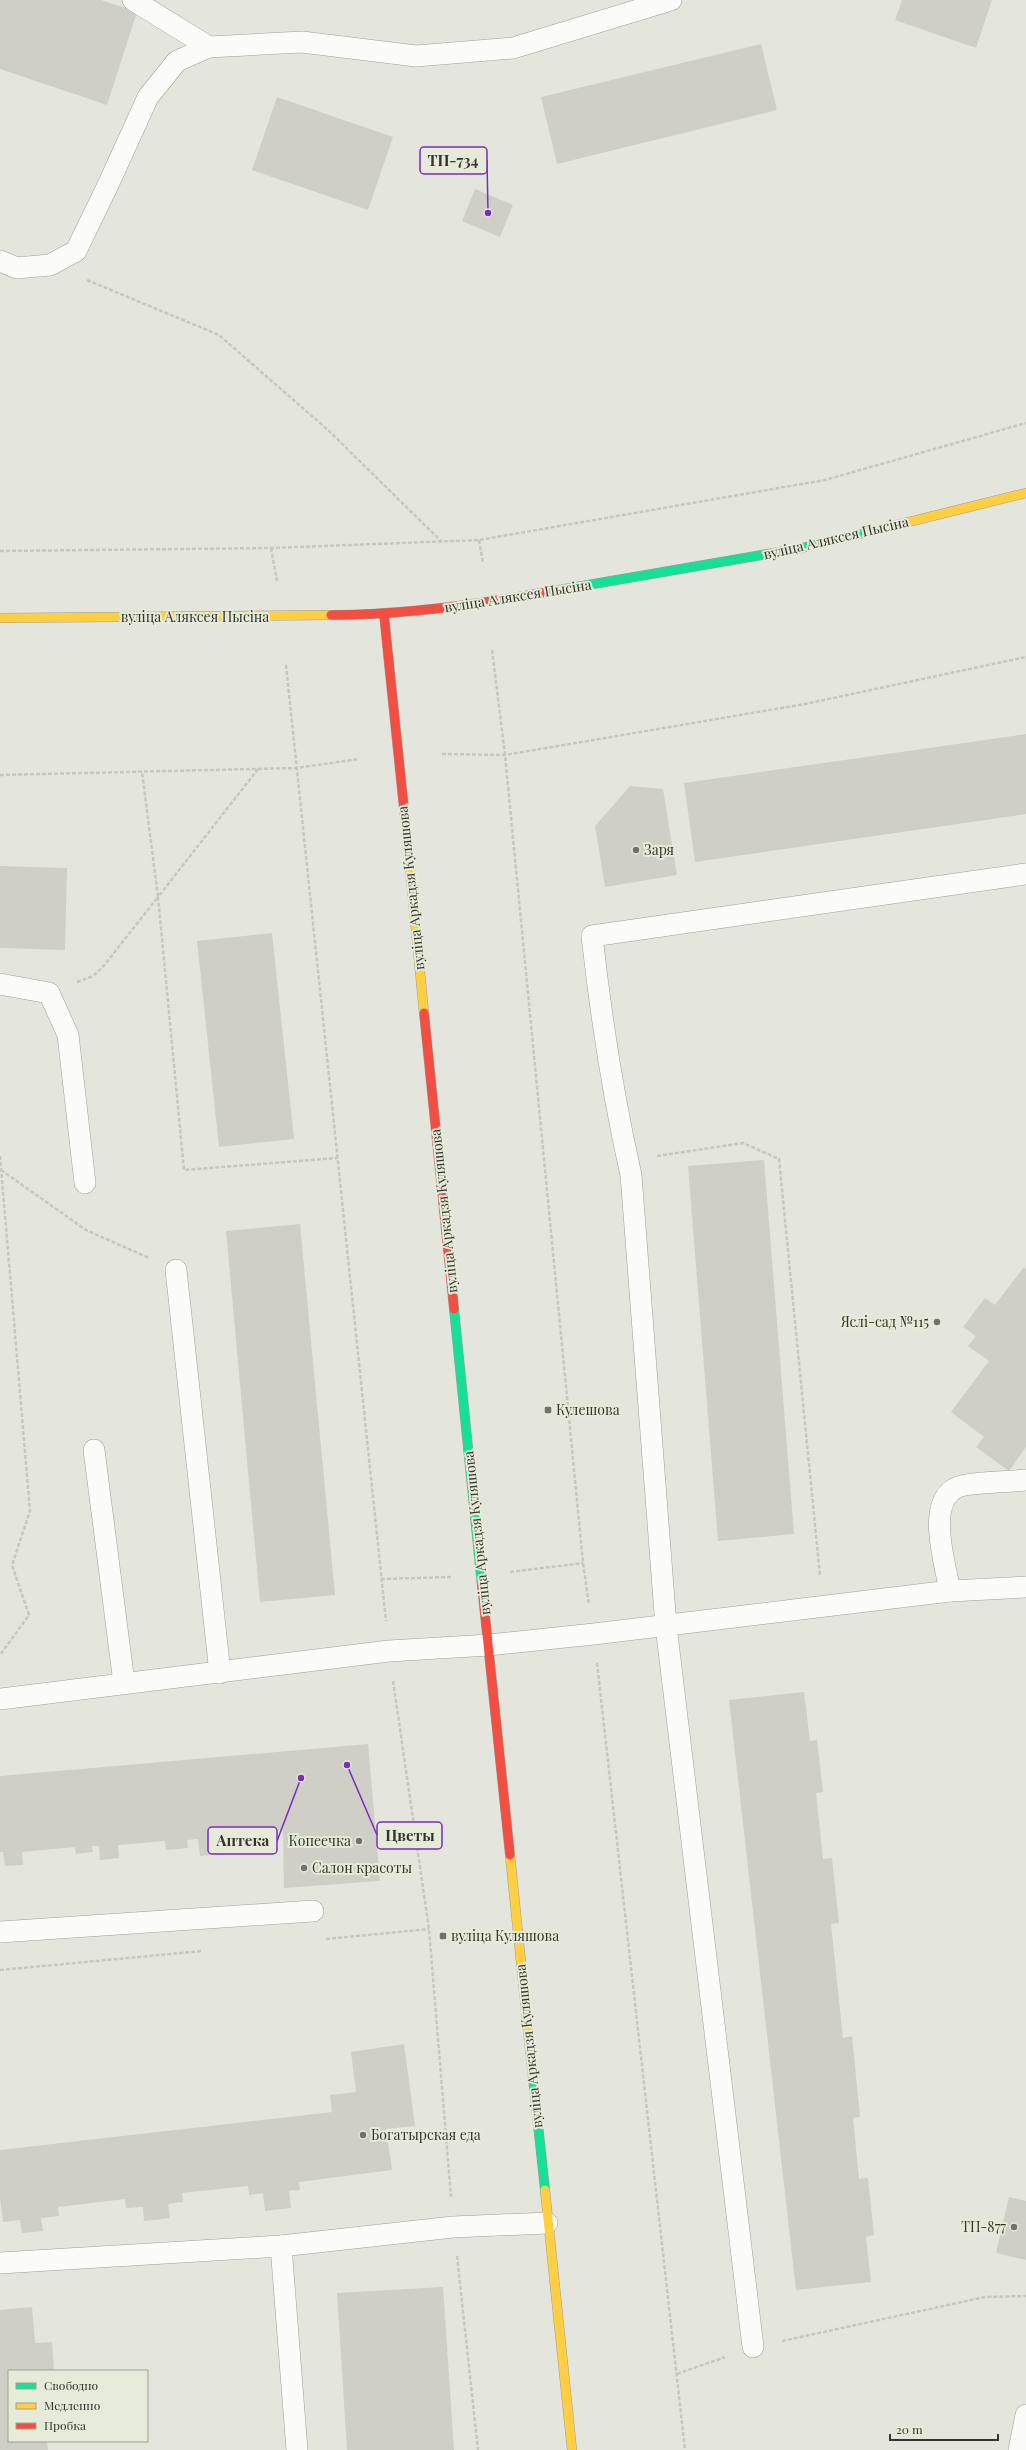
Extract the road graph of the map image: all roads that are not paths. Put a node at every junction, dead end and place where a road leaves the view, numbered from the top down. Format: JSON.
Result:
{"nodes":[{"id":1,"x":133,"y":0,"type":"edge"},
{"id":2,"x":671,"y":0,"type":"edge"},
{"id":3,"x":208,"y":47,"type":"junction"},
{"id":4,"x":0,"y":261,"type":"edge"},
{"id":5,"x":1026,"y":493,"type":"edge"},
{"id":6,"x":384,"y":615,"type":"junction"},
{"id":7,"x":0,"y":618,"type":"edge"},
{"id":8,"x":1026,"y":874,"type":"edge"},
{"id":9,"x":0,"y":984,"type":"edge"},
{"id":10,"x":85,"y":1182,"type":"dead end"},
{"id":11,"x":176,"y":1270,"type":"road end"},
{"id":12,"x":94,"y":1450,"type":"dead end"},
{"id":13,"x":1026,"y":1480,"type":"edge"},
{"id":14,"x":1026,"y":1587,"type":"edge"},
{"id":15,"x":950,"y":1591,"type":"junction"},
{"id":16,"x":666,"y":1626,"type":"junction"},
{"id":17,"x":489,"y":1645,"type":"junction"},
{"id":18,"x":220,"y":1672,"type":"junction"},
{"id":19,"x":124,"y":1684,"type":"junction"},
{"id":20,"x":0,"y":1699,"type":"edge"},
{"id":21,"x":313,"y":1911,"type":"dead end"},
{"id":22,"x":0,"y":1932,"type":"edge"},
{"id":23,"x":547,"y":2223,"type":"junction"},
{"id":24,"x":281,"y":2246,"type":"junction"},
{"id":25,"x":0,"y":2263,"type":"edge"},
{"id":26,"x":752,"y":2347,"type":"road end"},
{"id":27,"x":1026,"y":2415,"type":"edge"},
{"id":28,"x":296,"y":2450,"type":"edge"},
{"id":29,"x":572,"y":2450,"type":"edge"},
{"id":30,"x":1019,"y":2450,"type":"edge"}],
"edges":[{"from":1,"to":3,"type":"lane"},
{"from":2,"to":3,"type":"lane"},
{"from":3,"to":4,"type":"lane"},
{"from":5,"to":6,"type":"main road","name":"вуліца Аляксея Пысіна"},
{"from":6,"to":7,"type":"main road","name":"вуліца Аляксея Пысіна"},
{"from":6,"to":17,"type":"main road","name":"вуліца Аркадзя Куляшова"},
{"from":8,"to":16,"type":"lane"},
{"from":9,"to":10,"type":"lane"},
{"from":11,"to":18,"type":"lane"},
{"from":12,"to":19,"type":"lane"},
{"from":13,"to":15,"type":"lane"},
{"from":14,"to":15,"type":"lane"},
{"from":15,"to":16,"type":"lane"},
{"from":16,"to":17,"type":"lane"},
{"from":16,"to":26,"type":"lane"},
{"from":17,"to":18,"type":"lane"},
{"from":17,"to":23,"type":"main road","name":"вуліца Аркадзя Куляшова"},
{"from":18,"to":19,"type":"lane"},
{"from":19,"to":20,"type":"lane"},
{"from":21,"to":22,"type":"lane"},
{"from":23,"to":24,"type":"lane"},
{"from":23,"to":29,"type":"main road","name":"вуліца Аркадзя Куляшова"},
{"from":24,"to":25,"type":"lane"},
{"from":24,"to":28,"type":"lane"},
{"from":27,"to":30,"type":"lane"}]}
